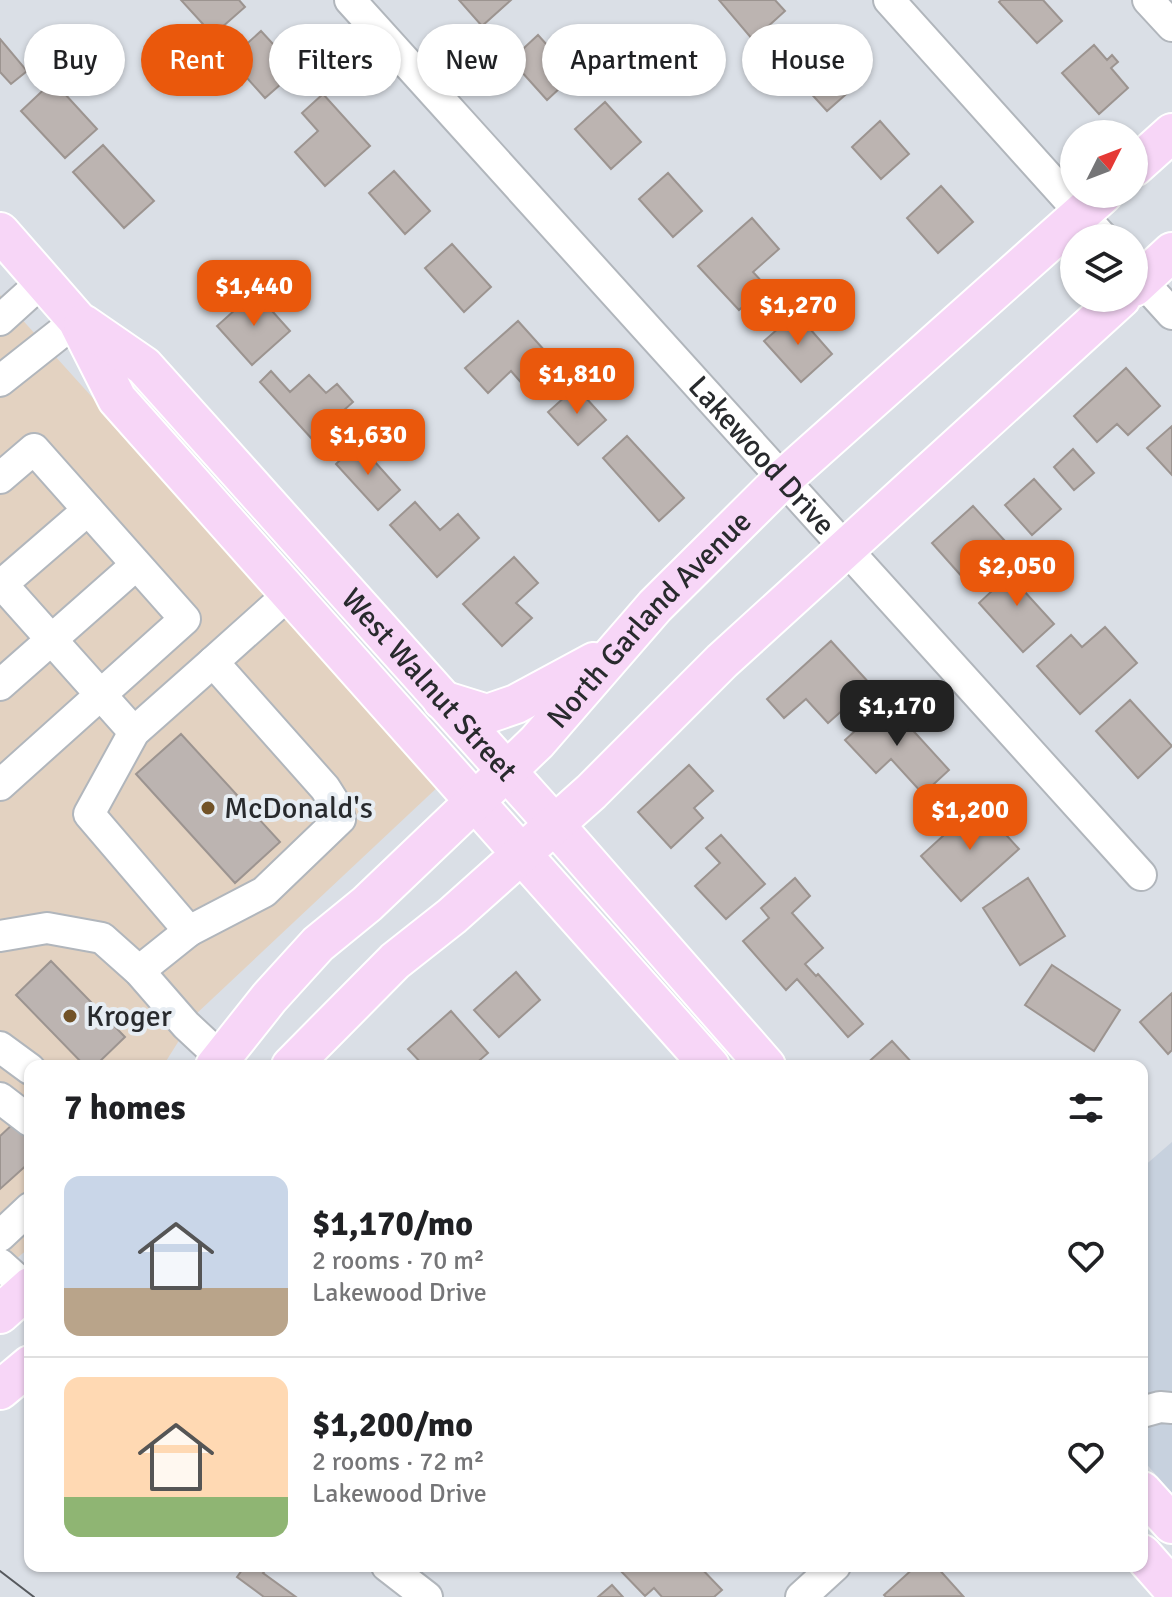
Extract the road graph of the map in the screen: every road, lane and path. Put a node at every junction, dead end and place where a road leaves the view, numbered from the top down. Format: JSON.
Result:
{"nodes":[{"id":1,"x":350,"y":0,"type":"edge"},
{"id":2,"x":889,"y":0,"type":"edge"},
{"id":3,"x":1148,"y":0,"type":"edge"},
{"id":4,"x":1172,"y":26,"type":"edge"},
{"id":5,"x":1172,"y":133,"type":"edge"},
{"id":6,"x":1148,"y":154,"type":"edge"},
{"id":7,"x":1096,"y":215,"type":"edge"},
{"id":8,"x":0,"y":232,"type":"edge"},
{"id":9,"x":1172,"y":252,"type":"edge"},
{"id":10,"x":1148,"y":272,"type":"edge"},
{"id":11,"x":43,"y":281,"type":"junction"},
{"id":12,"x":1148,"y":296,"type":"edge"},
{"id":13,"x":1102,"y":312,"type":"edge"},
{"id":14,"x":1172,"y":314,"type":"edge"},
{"id":15,"x":0,"y":320,"type":"edge"},
{"id":16,"x":77,"y":320,"type":"junction"},
{"id":17,"x":0,"y":381,"type":"edge"},
{"id":18,"x":0,"y":478,"type":"edge"},
{"id":19,"x":783,"y":479,"type":"junction"},
{"id":20,"x":88,"y":510,"type":"junction"},
{"id":21,"x":845,"y":547,"type":"junction"},
{"id":22,"x":136,"y":565,"type":"junction"},
{"id":23,"x":1,"y":584,"type":"edge"},
{"id":24,"x":290,"y":593,"type":"junction"},
{"id":25,"x":52,"y":640,"type":"junction"},
{"id":26,"x":618,"y":649,"type":"junction"},
{"id":27,"x":213,"y":662,"type":"junction"},
{"id":28,"x":0,"y":685,"type":"edge"},
{"id":29,"x":101,"y":696,"type":"junction"},
{"id":30,"x":441,"y":699,"type":"junction"},
{"id":31,"x":134,"y":732,"type":"junction"},
{"id":32,"x":506,"y":772,"type":"junction"},
{"id":33,"x":0,"y":785,"type":"edge"},
{"id":34,"x":475,"y":801,"type":"junction"},
{"id":35,"x":555,"y":825,"type":"junction"},
{"id":36,"x":523,"y":854,"type":"junction"},
{"id":37,"x":1141,"y":875,"type":"dead end"},
{"id":38,"x":189,"y":931,"type":"junction"},
{"id":39,"x":0,"y":936,"type":"edge"},
{"id":40,"x":139,"y":971,"type":"junction"},
{"id":41,"x":0,"y":1047,"type":"edge"},
{"id":42,"x":219,"y":1060,"type":"edge"},
{"id":43,"x":224,"y":1060,"type":"edge"},
{"id":44,"x":297,"y":1060,"type":"edge"},
{"id":45,"x":705,"y":1060,"type":"edge"},
{"id":46,"x":761,"y":1060,"type":"edge"},
{"id":47,"x":24,"y":1065,"type":"edge"},
{"id":48,"x":0,"y":1098,"type":"edge"},
{"id":49,"x":24,"y":1116,"type":"edge"},
{"id":50,"x":24,"y":1214,"type":"edge"},
{"id":51,"x":0,"y":1236,"type":"edge"},
{"id":52,"x":0,"y":1264,"type":"edge"},
{"id":53,"x":24,"y":1285,"type":"edge"},
{"id":54,"x":24,"y":1293,"type":"edge"},
{"id":55,"x":0,"y":1314,"type":"edge"},
{"id":56,"x":24,"y":1370,"type":"edge"},
{"id":57,"x":0,"y":1390,"type":"edge"},
{"id":58,"x":1172,"y":1408,"type":"edge"},
{"id":59,"x":1148,"y":1410,"type":"edge"},
{"id":60,"x":1148,"y":1498,"type":"edge"},
{"id":61,"x":1172,"y":1524,"type":"edge"},
{"id":62,"x":1148,"y":1561,"type":"edge"},
{"id":63,"x":395,"y":1572,"type":"edge"},
{"id":64,"x":828,"y":1572,"type":"edge"},
{"id":65,"x":1172,"y":1588,"type":"edge"},
{"id":66,"x":427,"y":1597,"type":"edge"},
{"id":67,"x":801,"y":1597,"type":"edge"}],
"edges":[{"from":1,"to":19,"type":"street","name":"Lakewood Drive"},
{"from":2,"to":7,"type":"street"},
{"from":3,"to":4,"type":"street"},
{"from":5,"to":6,"type":"main road"},
{"from":7,"to":19,"type":"main road","name":"North Garland Avenue"},
{"from":8,"to":11,"type":"main road","name":"West Walnut Street"},
{"from":9,"to":10,"type":"main road"},
{"from":11,"to":15,"type":"street"},
{"from":11,"to":16,"type":"main road","name":"West Walnut Street"},
{"from":12,"to":14,"type":"street"},
{"from":13,"to":21,"type":"main road"},
{"from":16,"to":17,"type":"street"},
{"from":16,"to":24,"type":"main road","name":"West Walnut Street"},
{"from":16,"to":30,"type":"main road","name":"West Walnut Street"},
{"from":18,"to":20,"type":"street"},
{"from":19,"to":21,"type":"street","name":"Lakewood Drive"},
{"from":19,"to":26,"type":"main road","name":"North Garland Avenue"},
{"from":20,"to":22,"type":"street"},
{"from":20,"to":23,"type":"street"},
{"from":21,"to":35,"type":"main road"},
{"from":21,"to":37,"type":"street","name":"Lakewood Drive"},
{"from":22,"to":25,"type":"street"},
{"from":22,"to":29,"type":"street"},
{"from":23,"to":25,"type":"street"},
{"from":24,"to":27,"type":"street"},
{"from":24,"to":34,"type":"main road","name":"West Walnut Street"},
{"from":25,"to":28,"type":"street"},
{"from":25,"to":29,"type":"street"},
{"from":26,"to":30,"type":"main road"},
{"from":26,"to":32,"type":"main road","name":"North Garland Avenue"},
{"from":27,"to":31,"type":"street"},
{"from":27,"to":38,"type":"street"},
{"from":29,"to":31,"type":"street"},
{"from":29,"to":33,"type":"street"},
{"from":30,"to":32,"type":"main road","name":"West Walnut Street"},
{"from":31,"to":38,"type":"street"},
{"from":32,"to":34,"type":"main road","name":"North Garland Avenue"},
{"from":32,"to":35,"type":"main road","name":"West Walnut Street"},
{"from":34,"to":36,"type":"main road","name":"West Walnut Street"},
{"from":34,"to":43,"type":"main road","name":"North Garland Avenue"},
{"from":35,"to":36,"type":"main road"},
{"from":35,"to":46,"type":"main road","name":"West Walnut Street"},
{"from":36,"to":44,"type":"main road"},
{"from":36,"to":45,"type":"main road","name":"West Walnut Street"},
{"from":38,"to":40,"type":"street"},
{"from":39,"to":40,"type":"street"},
{"from":40,"to":42,"type":"street"},
{"from":41,"to":47,"type":"street"},
{"from":48,"to":49,"type":"street"},
{"from":50,"to":51,"type":"street"},
{"from":52,"to":53,"type":"street"},
{"from":54,"to":55,"type":"main road"},
{"from":56,"to":57,"type":"main road"},
{"from":58,"to":59,"type":"street"},
{"from":60,"to":61,"type":"main road"},
{"from":62,"to":65,"type":"main road"},
{"from":63,"to":66,"type":"street"},
{"from":64,"to":67,"type":"street"}]}
